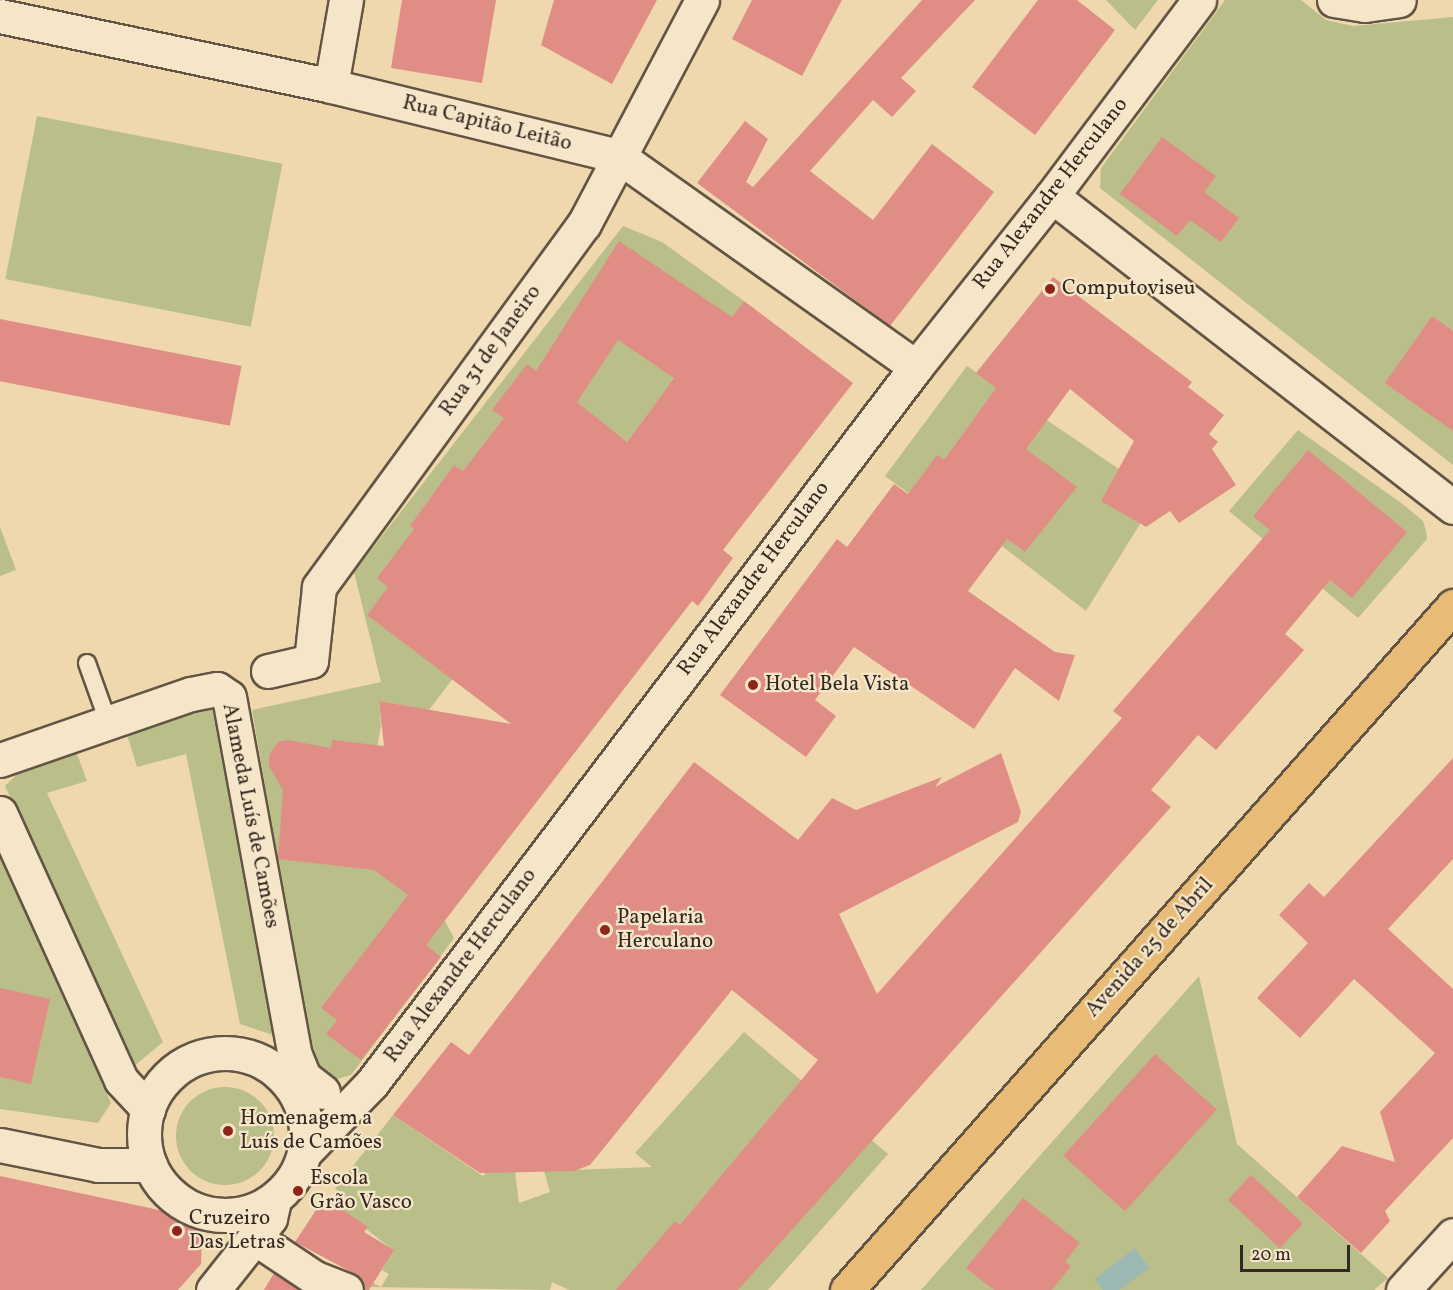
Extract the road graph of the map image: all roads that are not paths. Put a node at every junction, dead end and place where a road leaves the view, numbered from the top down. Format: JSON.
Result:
{"nodes":[{"id":1,"x":346,"y":0,"type":"edge"},
{"id":2,"x":702,"y":0,"type":"edge"},
{"id":3,"x":1199,"y":0,"type":"edge"},
{"id":4,"x":1334,"y":0,"type":"edge"},
{"id":5,"x":1399,"y":0,"type":"edge"},
{"id":6,"x":0,"y":16,"type":"edge"},
{"id":7,"x":331,"y":86,"type":"junction"},
{"id":8,"x":618,"y":156,"type":"junction"},
{"id":9,"x":1052,"y":196,"type":"junction"},
{"id":10,"x":916,"y":367,"type":"junction"},
{"id":11,"x":1453,"y":507,"type":"edge"},
{"id":12,"x":1453,"y":606,"type":"edge"},
{"id":13,"x":87,"y":663,"type":"dead end"},
{"id":14,"x":268,"y":671,"type":"dead end"},
{"id":15,"x":107,"y":719,"type":"junction"},
{"id":16,"x":0,"y":760,"type":"edge"},
{"id":17,"x":0,"y":813,"type":"edge"},
{"id":18,"x":295,"y":1077,"type":"junction"},
{"id":19,"x":372,"y":1083,"type":"junction"},
{"id":20,"x":148,"y":1109,"type":"junction"},
{"id":21,"x":0,"y":1145,"type":"edge"},
{"id":22,"x":304,"y":1154,"type":"junction"},
{"id":23,"x":150,"y":1165,"type":"junction"},
{"id":24,"x":274,"y":1200,"type":"junction"},
{"id":25,"x":1453,"y":1235,"type":"edge"},
{"id":26,"x":255,"y":1238,"type":"junction"},
{"id":27,"x":1416,"y":1286,"type":"edge"},
{"id":28,"x":213,"y":1290,"type":"edge"},
{"id":29,"x":346,"y":1290,"type":"edge"},
{"id":30,"x":847,"y":1290,"type":"edge"}],
"edges":[{"from":1,"to":7,"type":"street"},
{"from":2,"to":8,"type":"street","name":"Rua 31 de Janeiro"},
{"from":3,"to":9,"type":"street","name":"Rua Alexandre Herculano"},
{"from":4,"to":5,"type":"street"},
{"from":6,"to":7,"type":"street","name":"Rua Capitão Leitão"},
{"from":7,"to":8,"type":"street","name":"Rua Capitão Leitão"},
{"from":8,"to":10,"type":"street","name":"Rua Capitão Leitão"},
{"from":8,"to":14,"type":"street","name":"Rua 31 de Janeiro"},
{"from":9,"to":10,"type":"street","name":"Rua Alexandre Herculano"},
{"from":9,"to":11,"type":"street"},
{"from":10,"to":19,"type":"street","name":"Rua Alexandre Herculano"},
{"from":12,"to":30,"type":"main road","name":"Avenida 25 de Abril"},
{"from":13,"to":15,"type":"lane"},
{"from":15,"to":16,"type":"street","name":"Alameda Luís de Camões"},
{"from":15,"to":18,"type":"street","name":"Alameda Luís de Camões"},
{"from":17,"to":20,"type":"street"},
{"from":18,"to":19,"type":"street"},
{"from":18,"to":20,"type":"street"},
{"from":18,"to":22,"type":"street"},
{"from":19,"to":22,"type":"street","name":"Rua Alexandre Herculano"},
{"from":20,"to":23,"type":"street"},
{"from":21,"to":23,"type":"street"},
{"from":22,"to":24,"type":"street"},
{"from":23,"to":24,"type":"street"},
{"from":24,"to":26,"type":"street"},
{"from":25,"to":27,"type":"street"},
{"from":26,"to":28,"type":"street"},
{"from":26,"to":29,"type":"street"}]}
